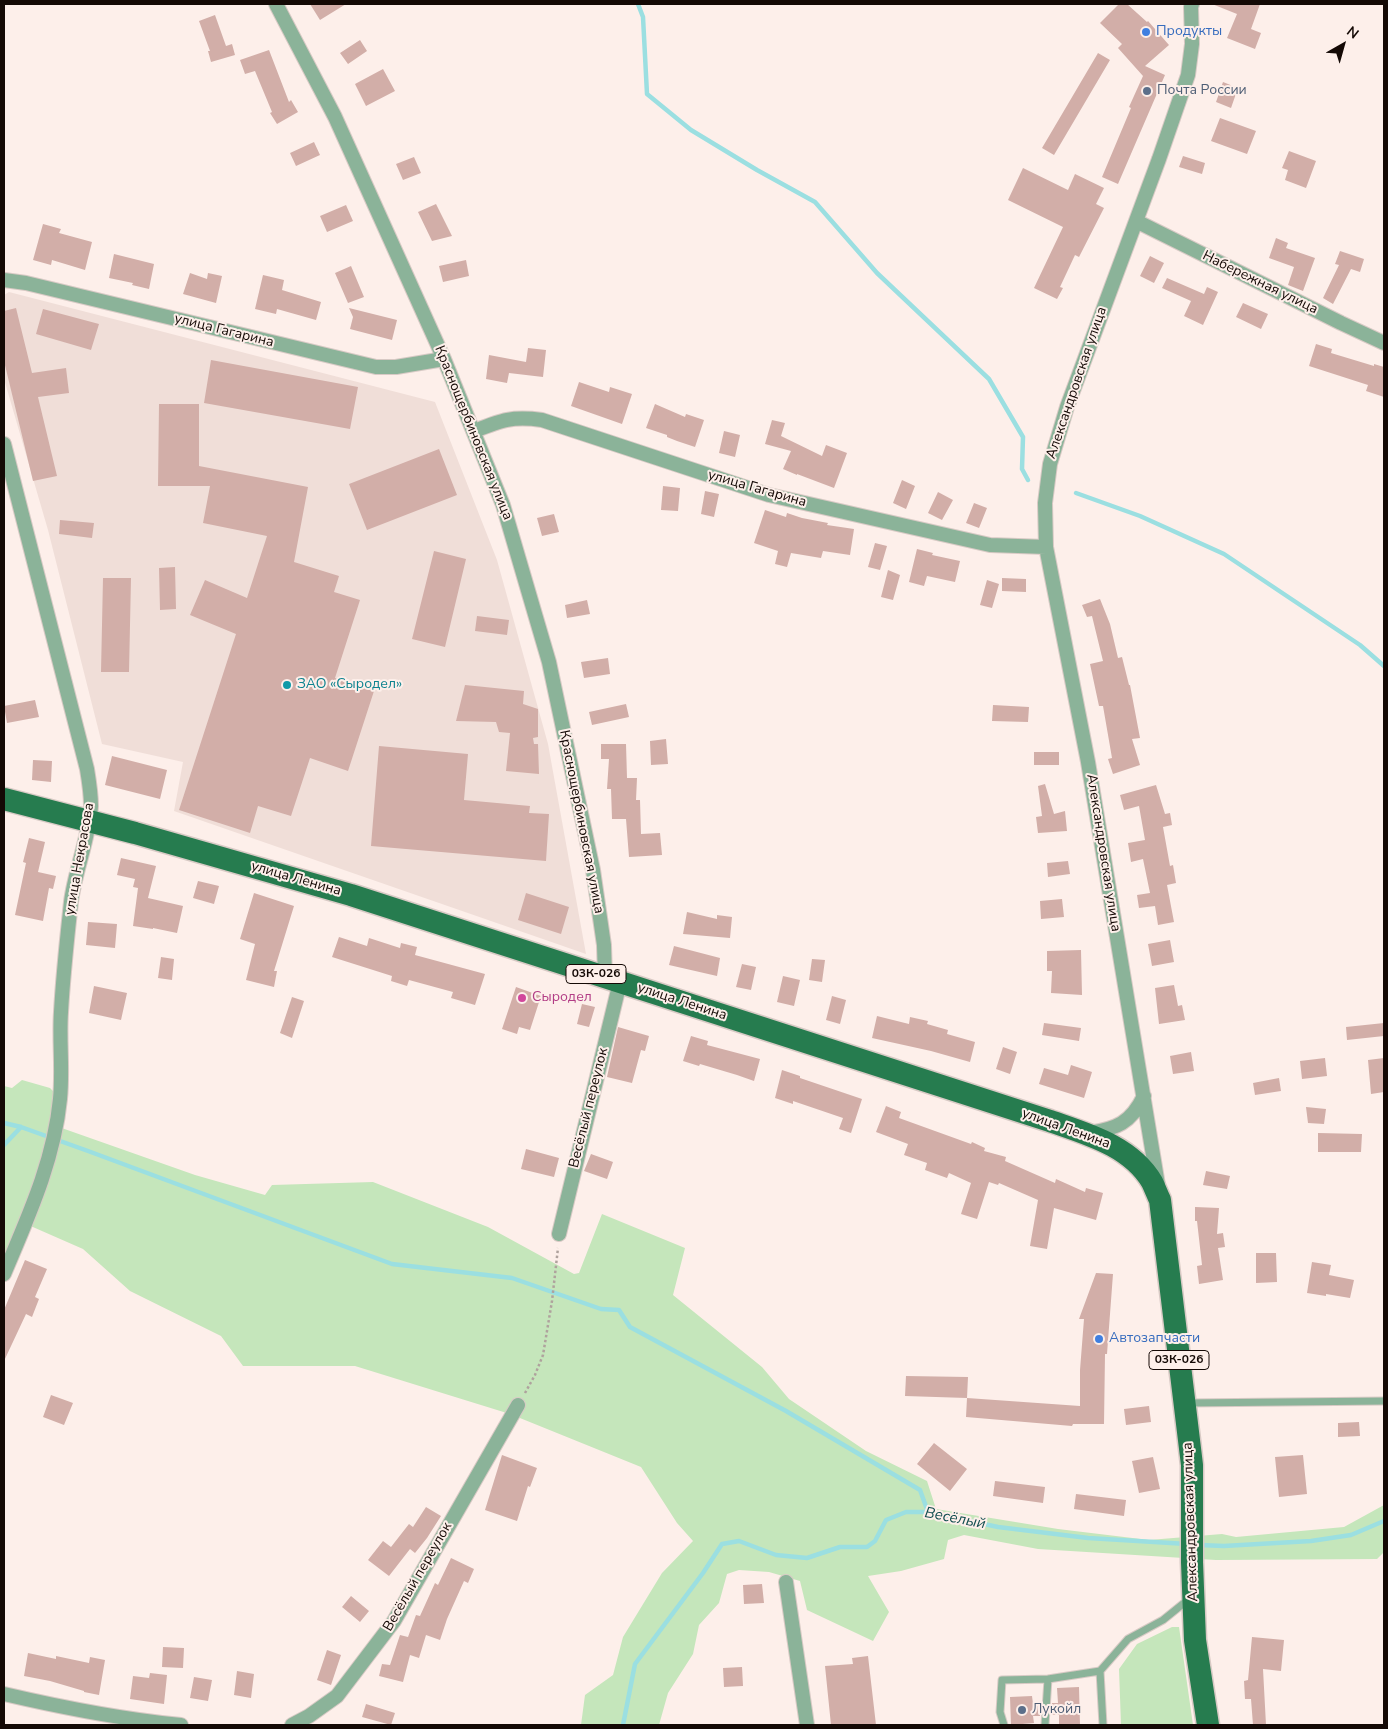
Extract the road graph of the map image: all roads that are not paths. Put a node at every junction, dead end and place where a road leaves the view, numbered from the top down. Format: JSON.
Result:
{"nodes":[{"id":1,"x":276,"y":4,"type":"edge"},
{"id":2,"x":1190,"y":5,"type":"edge"},
{"id":3,"x":1136,"y":221,"type":"junction"},
{"id":4,"x":4,"y":280,"type":"edge"},
{"id":5,"x":1384,"y":343,"type":"edge"},
{"id":6,"x":444,"y":359,"type":"junction"},
{"id":7,"x":474,"y":431,"type":"junction"},
{"id":8,"x":4,"y":444,"type":"edge"},
{"id":9,"x":1046,"y":547,"type":"junction"},
{"id":10,"x":4,"y":799,"type":"edge"},
{"id":11,"x":89,"y":821,"type":"junction"},
{"id":12,"x":613,"y":980,"type":"junction"},
{"id":13,"x":1144,"y":1096,"type":"junction"},
{"id":14,"x":1086,"y":1134,"type":"junction"},
{"id":15,"x":1160,"y":1200,"type":"junction"},
{"id":16,"x":559,"y":1234,"type":"road end"},
{"id":17,"x":4,"y":1274,"type":"edge"},
{"id":18,"x":1384,"y":1401,"type":"edge"},
{"id":19,"x":1185,"y":1403,"type":"junction"},
{"id":20,"x":518,"y":1405,"type":"road end"},
{"id":21,"x":786,"y":1582,"type":"dead end"},
{"id":22,"x":1193,"y":1595,"type":"junction"},
{"id":23,"x":1100,"y":1671,"type":"junction"},
{"id":24,"x":1048,"y":1679,"type":"junction"},
{"id":25,"x":4,"y":1694,"type":"edge"},
{"id":26,"x":181,"y":1725,"type":"edge"},
{"id":27,"x":292,"y":1725,"type":"edge"},
{"id":28,"x":807,"y":1725,"type":"edge"},
{"id":29,"x":1004,"y":1725,"type":"edge"},
{"id":30,"x":1044,"y":1725,"type":"edge"},
{"id":31,"x":1103,"y":1725,"type":"edge"},
{"id":32,"x":1208,"y":1725,"type":"edge"}],
"edges":[{"from":1,"to":6,"type":"street","name":"Краснощербиновская улица"},
{"from":2,"to":3,"type":"street","name":"Александровская улица"},
{"from":3,"to":5,"type":"street","name":"Набережная улица"},
{"from":3,"to":9,"type":"street","name":"Александровская улица"},
{"from":4,"to":6,"type":"street","name":"улица Гагарина"},
{"from":6,"to":7,"type":"street","name":"Краснощербиновская улица"},
{"from":7,"to":9,"type":"street","name":"улица Гагарина"},
{"from":7,"to":12,"type":"street","name":"Краснощербиновская улица"},
{"from":8,"to":11,"type":"street","name":"улица Некрасова"},
{"from":9,"to":13,"type":"street","name":"Александровская улица"},
{"from":10,"to":11,"type":"main road","name":"улица Ленина","number":"03К-026"},
{"from":11,"to":12,"type":"main road","name":"улица Ленина","number":"03К-026"},
{"from":11,"to":17,"type":"street","name":"улица Некрасова"},
{"from":12,"to":14,"type":"main road","name":"улица Ленина","number":"03К-026"},
{"from":12,"to":16,"type":"street","name":"Весёлый переулок"},
{"from":13,"to":14,"type":"street"},
{"from":13,"to":15,"type":"street","name":"Александровская улица"},
{"from":14,"to":15,"type":"main road","name":"улица Ленина","number":"03К-026"},
{"from":15,"to":19,"type":"main road","name":"Александровская улица","number":"03К-026"},
{"from":18,"to":19,"type":"lane"},
{"from":19,"to":22,"type":"main road","name":"Александровская улица","number":"03К-026"},
{"from":20,"to":27,"type":"street","name":"Весёлый переулок"},
{"from":21,"to":28,"type":"street"},
{"from":22,"to":23,"type":"lane"},
{"from":22,"to":32,"type":"main road","name":"Александровская улица","number":"03К-026"},
{"from":23,"to":24,"type":"lane"},
{"from":23,"to":31,"type":"lane"},
{"from":24,"to":29,"type":"lane"},
{"from":24,"to":30,"type":"lane"},
{"from":25,"to":26,"type":"street"}]}
